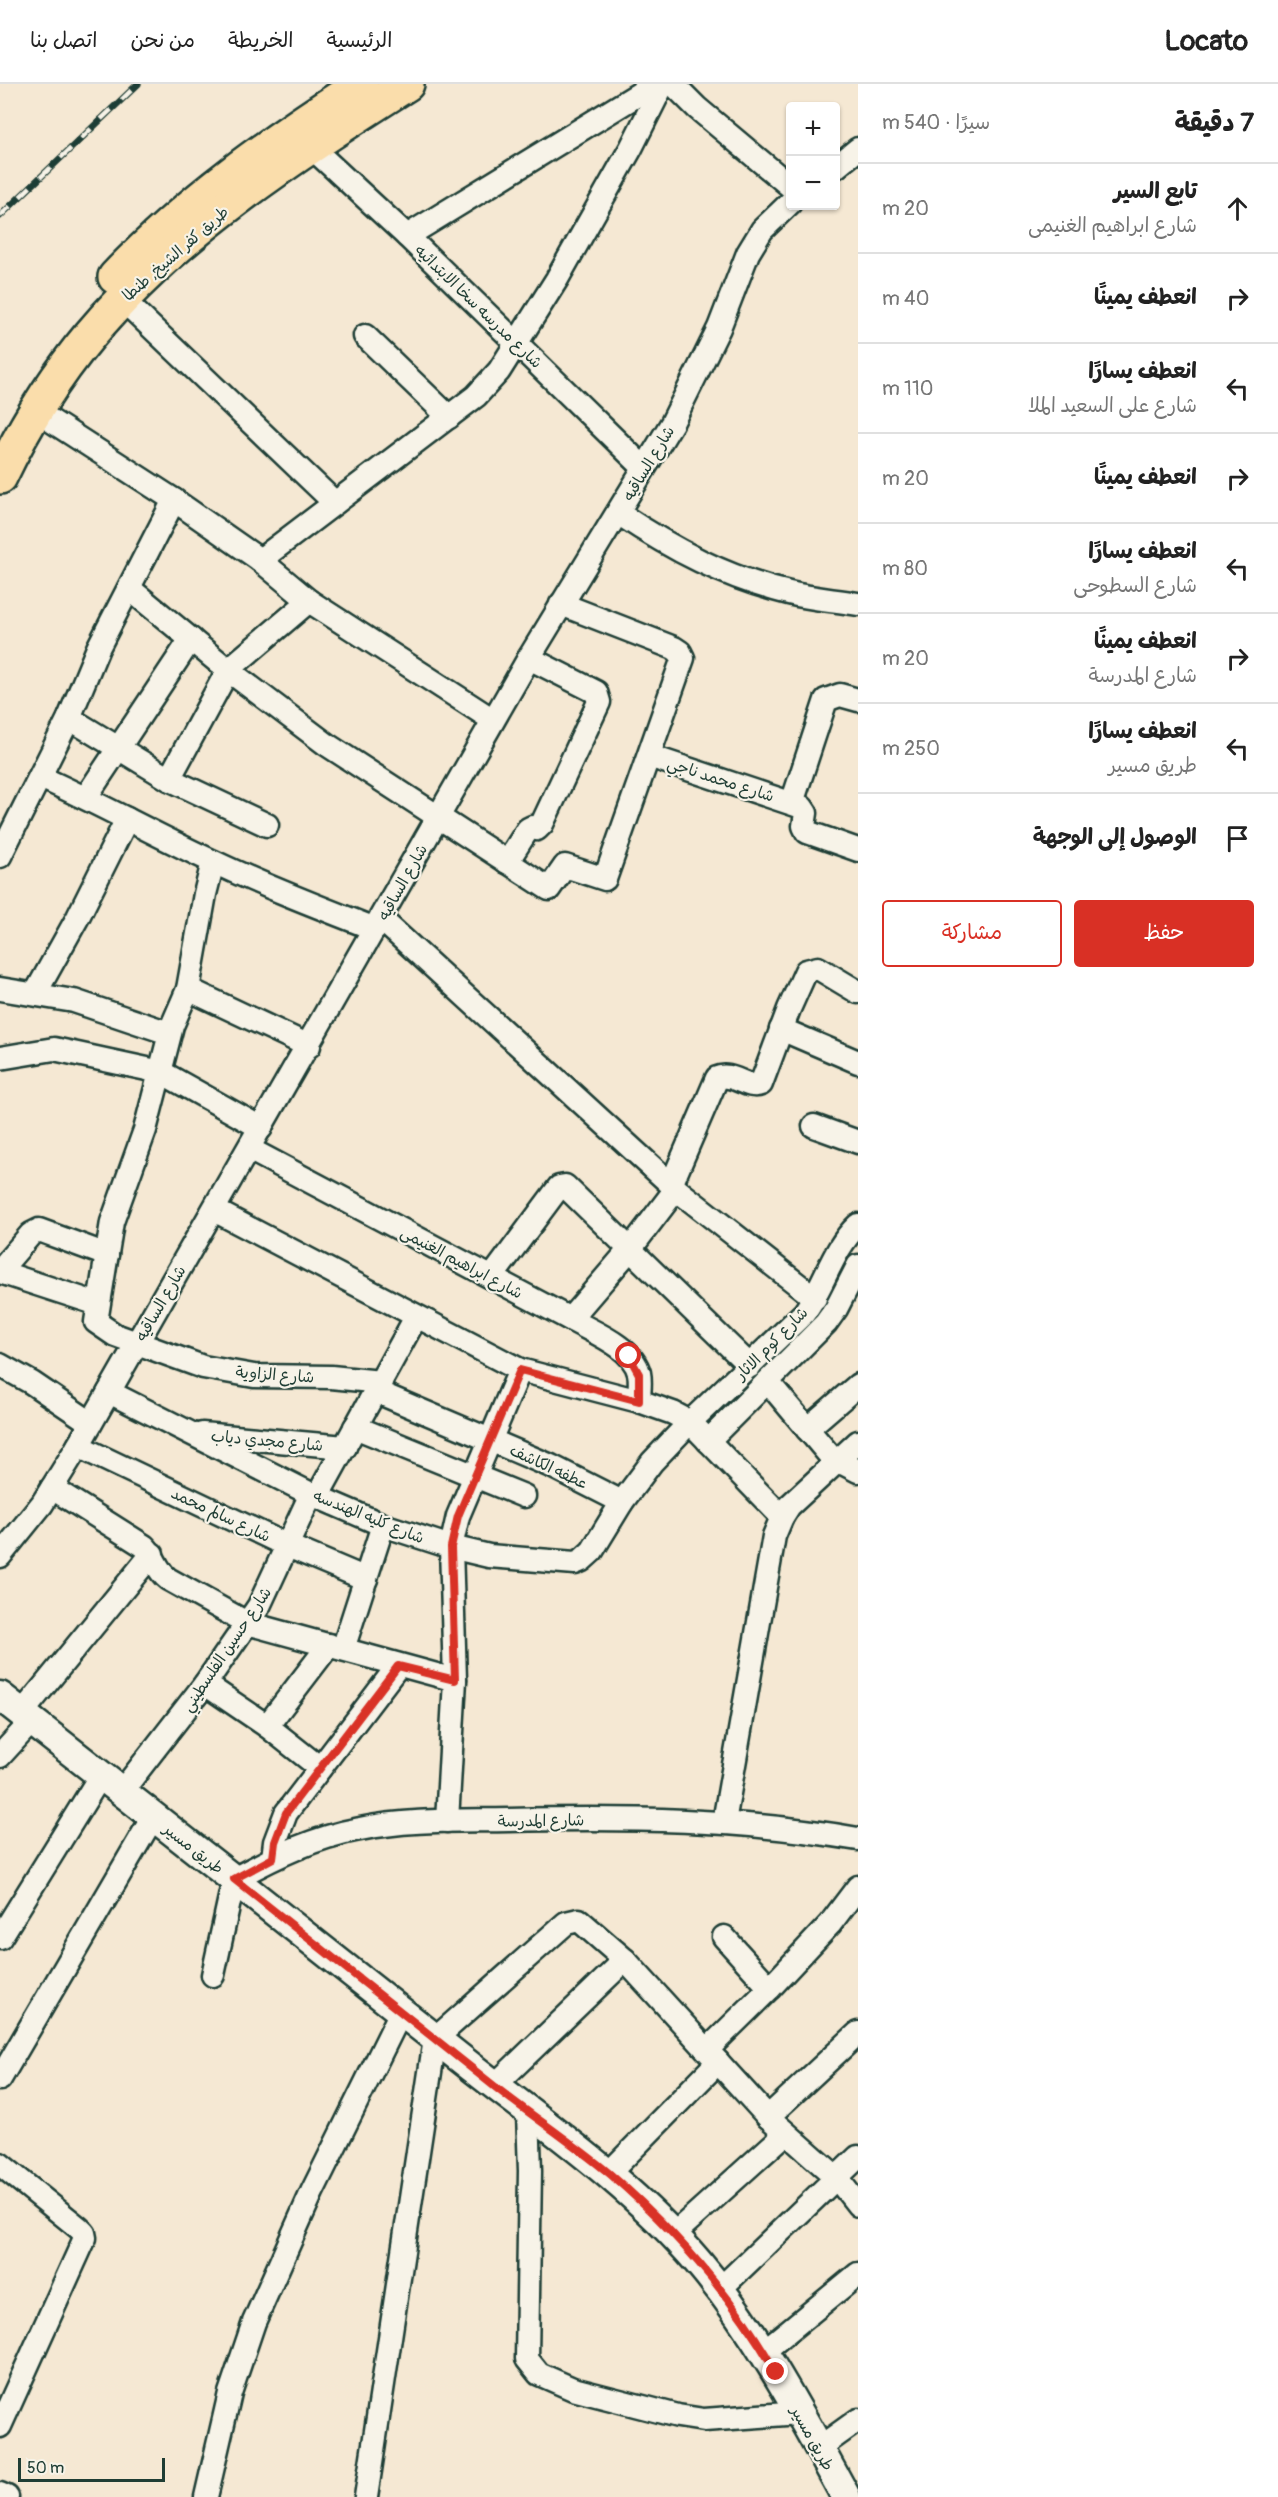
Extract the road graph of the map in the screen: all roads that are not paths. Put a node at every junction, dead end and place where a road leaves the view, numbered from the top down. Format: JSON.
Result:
{"nodes":[{"id":1,"x":361,"y":84,"type":"edge"},
{"id":2,"x":407,"y":84,"type":"edge"},
{"id":3,"x":655,"y":84,"type":"edge"},
{"id":4,"x":663,"y":84,"type":"edge"},
{"id":5,"x":674,"y":84,"type":"edge"},
{"id":6,"x":310,"y":146,"type":"junction"},
{"id":7,"x":858,"y":149,"type":"edge"},
{"id":8,"x":840,"y":164,"type":"edge"},
{"id":9,"x":786,"y":183,"type":"edge"},
{"id":10,"x":786,"y":206,"type":"edge"},
{"id":11,"x":407,"y":236,"type":"junction"},
{"id":12,"x":122,"y":299,"type":"junction"},
{"id":13,"x":365,"y":336,"type":"dead end"},
{"id":14,"x":517,"y":343,"type":"junction"},
{"id":15,"x":36,"y":411,"type":"junction"},
{"id":16,"x":449,"y":417,"type":"junction"},
{"id":17,"x":0,"y":427,"type":"edge"},
{"id":18,"x":644,"y":468,"type":"junction"},
{"id":19,"x":0,"y":477,"type":"edge"},
{"id":20,"x":174,"y":500,"type":"junction"},
{"id":21,"x":335,"y":503,"type":"junction"},
{"id":22,"x":618,"y":513,"type":"junction"},
{"id":23,"x":260,"y":560,"type":"junction"},
{"id":24,"x":130,"y":589,"type":"junction"},
{"id":25,"x":309,"y":601,"type":"junction"},
{"id":26,"x":857,"y":603,"type":"edge"},
{"id":27,"x":561,"y":604,"type":"junction"},
{"id":28,"x":191,"y":639,"type":"junction"},
{"id":29,"x":529,"y":658,"type":"junction"},
{"id":30,"x":228,"y":670,"type":"junction"},
{"id":31,"x":858,"y":700,"type":"edge"},
{"id":32,"x":69,"y":718,"type":"junction"},
{"id":33,"x":493,"y":720,"type":"junction"},
{"id":34,"x":119,"y":748,"type":"junction"},
{"id":35,"x":649,"y":756,"type":"junction"},
{"id":36,"x":40,"y":777,"type":"junction"},
{"id":37,"x":170,"y":779,"type":"junction"},
{"id":38,"x":86,"y":797,"type":"junction"},
{"id":39,"x":792,"y":803,"type":"junction"},
{"id":40,"x":439,"y":816,"type":"junction"},
{"id":41,"x":127,"y":819,"type":"junction"},
{"id":42,"x":267,"y":825,"type":"dead end"},
{"id":43,"x":858,"y":850,"type":"edge"},
{"id":44,"x":0,"y":856,"type":"edge"},
{"id":45,"x":213,"y":862,"type":"junction"},
{"id":46,"x":507,"y":862,"type":"junction"},
{"id":47,"x":378,"y":924,"type":"junction"},
{"id":48,"x":188,"y":989,"type":"junction"},
{"id":49,"x":0,"y":990,"type":"edge"},
{"id":50,"x":858,"y":992,"type":"edge"},
{"id":51,"x":35,"y":994,"type":"junction"},
{"id":52,"x":781,"y":1029,"type":"junction"},
{"id":53,"x":169,"y":1033,"type":"junction"},
{"id":54,"x":309,"y":1046,"type":"junction"},
{"id":55,"x":0,"y":1058,"type":"edge"},
{"id":56,"x":858,"y":1062,"type":"edge"},
{"id":57,"x":161,"y":1072,"type":"junction"},
{"id":58,"x":814,"y":1126,"type":"dead end"},
{"id":59,"x":261,"y":1128,"type":"junction"},
{"id":60,"x":858,"y":1142,"type":"edge"},
{"id":61,"x":249,"y":1149,"type":"junction"},
{"id":62,"x":674,"y":1187,"type":"junction"},
{"id":63,"x":214,"y":1210,"type":"junction"},
{"id":64,"x":858,"y":1225,"type":"edge"},
{"id":65,"x":631,"y":1248,"type":"junction"},
{"id":66,"x":107,"y":1255,"type":"junction"},
{"id":67,"x":858,"y":1266,"type":"edge"},
{"id":68,"x":0,"y":1271,"type":"edge"},
{"id":69,"x":492,"y":1277,"type":"junction"},
{"id":70,"x":815,"y":1298,"type":"junction"},
{"id":71,"x":851,"y":1300,"type":"edge"},
{"id":72,"x":98,"y":1304,"type":"junction"},
{"id":73,"x":416,"y":1317,"type":"junction"},
{"id":74,"x":570,"y":1318,"type":"junction"},
{"id":75,"x":138,"y":1343,"type":"junction"},
{"id":76,"x":0,"y":1365,"type":"edge"},
{"id":77,"x":750,"y":1366,"type":"junction"},
{"id":78,"x":520,"y":1370,"type":"junction"},
{"id":79,"x":768,"y":1382,"type":"junction"},
{"id":80,"x":858,"y":1384,"type":"edge"},
{"id":81,"x":378,"y":1386,"type":"junction"},
{"id":82,"x":109,"y":1392,"type":"junction"},
{"id":83,"x":639,"y":1401,"type":"junction"},
{"id":84,"x":690,"y":1422,"type":"junction"},
{"id":85,"x":91,"y":1423,"type":"junction"},
{"id":86,"x":807,"y":1429,"type":"junction"},
{"id":87,"x":189,"y":1433,"type":"junction"},
{"id":88,"x":350,"y":1437,"type":"junction"},
{"id":89,"x":490,"y":1440,"type":"junction"},
{"id":90,"x":708,"y":1441,"type":"junction"},
{"id":91,"x":858,"y":1442,"type":"edge"},
{"id":92,"x":78,"y":1446,"type":"junction"},
{"id":93,"x":836,"y":1461,"type":"junction"},
{"id":94,"x":858,"y":1471,"type":"edge"},
{"id":95,"x":474,"y":1476,"type":"junction"},
{"id":96,"x":52,"y":1488,"type":"junction"},
{"id":97,"x":314,"y":1495,"type":"junction"},
{"id":98,"x":524,"y":1496,"type":"dead end"},
{"id":99,"x":622,"y":1502,"type":"junction"},
{"id":100,"x":782,"y":1516,"type":"junction"},
{"id":101,"x":383,"y":1525,"type":"junction"},
{"id":102,"x":288,"y":1546,"type":"junction"},
{"id":103,"x":451,"y":1547,"type":"junction"},
{"id":104,"x":152,"y":1554,"type":"junction"},
{"id":105,"x":0,"y":1556,"type":"edge"},
{"id":106,"x":366,"y":1579,"type":"junction"},
{"id":107,"x":247,"y":1623,"type":"junction"},
{"id":108,"x":336,"y":1647,"type":"junction"},
{"id":109,"x":398,"y":1666,"type":"junction"},
{"id":110,"x":455,"y":1680,"type":"junction"},
{"id":111,"x":204,"y":1684,"type":"junction"},
{"id":112,"x":0,"y":1696,"type":"edge"},
{"id":113,"x":27,"y":1717,"type":"junction"},
{"id":114,"x":267,"y":1726,"type":"junction"},
{"id":115,"x":0,"y":1756,"type":"edge"},
{"id":116,"x":320,"y":1768,"type":"junction"},
{"id":117,"x":111,"y":1783,"type":"junction"},
{"id":118,"x":153,"y":1816,"type":"junction"},
{"id":119,"x":447,"y":1821,"type":"junction"},
{"id":120,"x":723,"y":1822,"type":"junction"},
{"id":121,"x":858,"y":1839,"type":"edge"},
{"id":122,"x":273,"y":1858,"type":"junction"},
{"id":123,"x":234,"y":1879,"type":"junction"},
{"id":124,"x":858,"y":1887,"type":"edge"},
{"id":125,"x":724,"y":1937,"type":"dead end"},
{"id":126,"x":0,"y":1938,"type":"edge"},
{"id":127,"x":625,"y":1960,"type":"junction"},
{"id":128,"x":213,"y":1975,"type":"dead end"},
{"id":129,"x":770,"y":1988,"type":"junction"},
{"id":130,"x":401,"y":2012,"type":"junction"},
{"id":131,"x":858,"y":2033,"type":"edge"},
{"id":132,"x":435,"y":2039,"type":"junction"},
{"id":133,"x":713,"y":2055,"type":"junction"},
{"id":134,"x":0,"y":2079,"type":"edge"},
{"id":135,"x":494,"y":2086,"type":"junction"},
{"id":136,"x":528,"y":2112,"type":"junction"},
{"id":137,"x":768,"y":2117,"type":"junction"},
{"id":138,"x":785,"y":2134,"type":"junction"},
{"id":139,"x":858,"y":2157,"type":"edge"},
{"id":140,"x":0,"y":2164,"type":"edge"},
{"id":141,"x":609,"y":2173,"type":"junction"},
{"id":142,"x":836,"y":2177,"type":"junction"},
{"id":143,"x":858,"y":2205,"type":"edge"},
{"id":144,"x":673,"y":2235,"type":"junction"},
{"id":145,"x":858,"y":2274,"type":"edge"},
{"id":146,"x":720,"y":2289,"type":"junction"},
{"id":147,"x":764,"y":2351,"type":"junction"},
{"id":148,"x":800,"y":2414,"type":"junction"},
{"id":149,"x":858,"y":2420,"type":"edge"},
{"id":150,"x":0,"y":2426,"type":"edge"},
{"id":151,"x":819,"y":2448,"type":"junction"},
{"id":152,"x":0,"y":2494,"type":"edge"},
{"id":153,"x":7,"y":2497,"type":"edge"},
{"id":154,"x":206,"y":2497,"type":"edge"},
{"id":155,"x":366,"y":2497,"type":"edge"},
{"id":156,"x":846,"y":2497,"type":"edge"}],
"edges":[{"from":1,"to":17,"type":"main road","name":"طريق كفر الشيخ, طنطا"},
{"from":2,"to":6,"type":"main road","name":"طريق كفر الشيخ, طنطا"},
{"from":3,"to":11,"type":"street"},
{"from":4,"to":14,"type":"street"},
{"from":5,"to":9,"type":"street"},
{"from":6,"to":11,"type":"street","name":"شارع مدرسه سخا الابتدائيه"},
{"from":6,"to":12,"type":"main road","name":"طريق كفر الشيخ, طنطا"},
{"from":7,"to":8,"type":"street"},
{"from":10,"to":18,"type":"street","name":"شارع الساقيه"},
{"from":11,"to":14,"type":"street","name":"شارع مدرسه سخا الابتدائيه"},
{"from":12,"to":15,"type":"main road","name":"طريق كفر الشيخ, طنطا"},
{"from":12,"to":21,"type":"street"},
{"from":13,"to":16,"type":"street"},
{"from":14,"to":16,"type":"street"},
{"from":14,"to":18,"type":"street","name":"شارع مدرسه سخا الابتدائيه"},
{"from":15,"to":19,"type":"main road","name":"طريق كفر الشيخ, طنطا"},
{"from":15,"to":20,"type":"street"},
{"from":16,"to":21,"type":"street"},
{"from":18,"to":22,"type":"street","name":"شارع الساقيه"},
{"from":20,"to":23,"type":"street"},
{"from":20,"to":24,"type":"street"},
{"from":21,"to":23,"type":"street"},
{"from":22,"to":26,"type":"street"},
{"from":22,"to":27,"type":"street","name":"شارع الساقيه"},
{"from":23,"to":25,"type":"street"},
{"from":24,"to":28,"type":"street"},
{"from":24,"to":32,"type":"street"},
{"from":25,"to":30,"type":"street"},
{"from":25,"to":33,"type":"street"},
{"from":27,"to":29,"type":"street","name":"شارع الساقيه"},
{"from":27,"to":35,"type":"street"},
{"from":28,"to":30,"type":"street"},
{"from":28,"to":34,"type":"street"},
{"from":29,"to":33,"type":"street","name":"شارع الساقيه"},
{"from":29,"to":46,"type":"street"},
{"from":30,"to":37,"type":"street"},
{"from":30,"to":40,"type":"street"},
{"from":31,"to":39,"type":"street"},
{"from":32,"to":34,"type":"street"},
{"from":32,"to":36,"type":"street"},
{"from":33,"to":40,"type":"street","name":"شارع الساقيه"},
{"from":34,"to":37,"type":"street"},
{"from":34,"to":38,"type":"street"},
{"from":35,"to":39,"type":"street","name":"شارع محمد ناجي"},
{"from":35,"to":46,"type":"street"},
{"from":36,"to":38,"type":"street"},
{"from":36,"to":44,"type":"street"},
{"from":37,"to":42,"type":"street"},
{"from":38,"to":41,"type":"street"},
{"from":39,"to":43,"type":"street"},
{"from":40,"to":46,"type":"street"},
{"from":40,"to":47,"type":"street","name":"شارع الساقيه"},
{"from":41,"to":45,"type":"street"},
{"from":41,"to":51,"type":"street"},
{"from":45,"to":47,"type":"street"},
{"from":45,"to":48,"type":"street"},
{"from":47,"to":54,"type":"street","name":"شارع الساقيه"},
{"from":47,"to":62,"type":"street"},
{"from":48,"to":53,"type":"street"},
{"from":48,"to":54,"type":"street"},
{"from":49,"to":51,"type":"street"},
{"from":50,"to":52,"type":"street"},
{"from":51,"to":53,"type":"street"},
{"from":52,"to":56,"type":"street"},
{"from":52,"to":62,"type":"street"},
{"from":53,"to":57,"type":"street"},
{"from":54,"to":59,"type":"street","name":"شارع الساقيه"},
{"from":55,"to":57,"type":"street"},
{"from":57,"to":59,"type":"street"},
{"from":57,"to":66,"type":"street"},
{"from":58,"to":60,"type":"street"},
{"from":59,"to":61,"type":"street","name":"شارع الساقيه"},
{"from":61,"to":63,"type":"street","name":"شارع الساقيه"},
{"from":61,"to":69,"type":"street","name":"شارع ابراهيم الغنيمى"},
{"from":62,"to":65,"type":"street"},
{"from":62,"to":70,"type":"street"},
{"from":63,"to":73,"type":"street"},
{"from":63,"to":75,"type":"street","name":"شارع الساقيه"},
{"from":64,"to":70,"type":"street","name":"شارع كوم الاثار"},
{"from":65,"to":69,"type":"street"},
{"from":65,"to":74,"type":"street"},
{"from":65,"to":77,"type":"street"},
{"from":66,"to":68,"type":"street"},
{"from":66,"to":72,"type":"street"},
{"from":67,"to":71,"type":"street","name":"شارع كوم الاثار"},
{"from":68,"to":72,"type":"street"},
{"from":69,"to":74,"type":"street","name":"شارع ابراهيم الغنيمى"},
{"from":70,"to":77,"type":"street","name":"شارع كوم الاثار"},
{"from":71,"to":79,"type":"street","name":"شارع كوم الاثار"},
{"from":72,"to":75,"type":"street","name":"شارع الزاوية"},
{"from":73,"to":78,"type":"street"},
{"from":73,"to":81,"type":"street","name":"شارع حسين الفلسطيني"},
{"from":74,"to":83,"type":"street","name":"شارع ابراهيم الغنيمى"},
{"from":75,"to":81,"type":"street","name":"شارع الزاوية"},
{"from":75,"to":82,"type":"street","name":"شارع الساقيه"},
{"from":76,"to":85,"type":"street"},
{"from":77,"to":84,"type":"street","name":"شارع كوم الاثار"},
{"from":78,"to":83,"type":"street"},
{"from":78,"to":89,"type":"street"},
{"from":79,"to":86,"type":"street"},
{"from":79,"to":90,"type":"street","name":"شارع كوم الاثار"},
{"from":80,"to":86,"type":"street"},
{"from":81,"to":88,"type":"street","name":"شارع حسين الفلسطيني"},
{"from":81,"to":89,"type":"street","name":"عطفه الكاشف"},
{"from":82,"to":85,"type":"street","name":"شارع الساقيه"},
{"from":82,"to":87,"type":"street","name":"شارع كليه الهندسه"},
{"from":83,"to":84,"type":"street"},
{"from":84,"to":90,"type":"street"},
{"from":84,"to":99,"type":"street","name":"شارع كليه الهندسه"},
{"from":85,"to":92,"type":"street","name":"شارع الساقيه"},
{"from":86,"to":93,"type":"street"},
{"from":87,"to":88,"type":"street","name":"شارع مجدي دياب"},
{"from":87,"to":97,"type":"street","name":"شارع كليه الهندسه"},
{"from":88,"to":95,"type":"street","name":"شارع مجدي دياب"},
{"from":88,"to":97,"type":"street","name":"شارع حسين الفلسطيني"},
{"from":89,"to":95,"type":"street"},
{"from":89,"to":99,"type":"street","name":"عطفه الكاشف"},
{"from":90,"to":100,"type":"street"},
{"from":91,"to":93,"type":"street"},
{"from":92,"to":96,"type":"street","name":"شارع الساقيه"},
{"from":92,"to":102,"type":"street","name":"شارع سالم محمد"},
{"from":93,"to":94,"type":"street"},
{"from":93,"to":100,"type":"street"},
{"from":95,"to":98,"type":"street","name":"شارع مجدي دياب"},
{"from":95,"to":103,"type":"street"},
{"from":96,"to":104,"type":"street"},
{"from":96,"to":105,"type":"street","name":"شارع الساقيه"},
{"from":97,"to":101,"type":"street","name":"شارع كليه الهندسه"},
{"from":97,"to":102,"type":"street","name":"شارع حسين الفلسطيني"},
{"from":99,"to":103,"type":"street","name":"شارع كليه الهندسه"},
{"from":100,"to":120,"type":"street"},
{"from":101,"to":103,"type":"street","name":"شارع كليه الهندسه"},
{"from":101,"to":106,"type":"street"},
{"from":102,"to":106,"type":"street","name":"شارع سالم محمد"},
{"from":102,"to":107,"type":"street","name":"شارع حسين الفلسطيني"},
{"from":103,"to":110,"type":"street"},
{"from":104,"to":107,"type":"street"},
{"from":104,"to":113,"type":"street"},
{"from":106,"to":108,"type":"street"},
{"from":107,"to":108,"type":"street"},
{"from":107,"to":111,"type":"street","name":"شارع حسين الفلسطيني"},
{"from":108,"to":109,"type":"street"},
{"from":108,"to":114,"type":"street"},
{"from":109,"to":110,"type":"street"},
{"from":109,"to":116,"type":"street"},
{"from":110,"to":119,"type":"street"},
{"from":111,"to":114,"type":"street"},
{"from":111,"to":117,"type":"street","name":"شارع حسين الفلسطيني"},
{"from":112,"to":113,"type":"street","name":"طريق مسير"},
{"from":113,"to":115,"type":"street"},
{"from":113,"to":117,"type":"street","name":"طريق مسير"},
{"from":114,"to":116,"type":"street"},
{"from":116,"to":122,"type":"street"},
{"from":117,"to":118,"type":"street","name":"طريق مسير"},
{"from":117,"to":126,"type":"street","name":"شارع حسين الفلسطيني"},
{"from":118,"to":123,"type":"street","name":"طريق مسير"},
{"from":118,"to":134,"type":"street"},
{"from":119,"to":120,"type":"street","name":"شارع المدرسة"},
{"from":119,"to":122,"type":"street","name":"شارع المدرسة"},
{"from":120,"to":121,"type":"street","name":"شارع المدرسة"},
{"from":122,"to":123,"type":"street","name":"شارع المدرسة"},
{"from":123,"to":128,"type":"street"},
{"from":123,"to":130,"type":"street","name":"طريق مسير"},
{"from":124,"to":129,"type":"street"},
{"from":125,"to":129,"type":"street"},
{"from":127,"to":132,"type":"street"},
{"from":127,"to":133,"type":"street"},
{"from":127,"to":135,"type":"street"},
{"from":129,"to":133,"type":"street"},
{"from":130,"to":132,"type":"street","name":"طريق مسير"},
{"from":130,"to":154,"type":"street"},
{"from":131,"to":137,"type":"street"},
{"from":132,"to":135,"type":"street","name":"طريق مسير"},
{"from":132,"to":155,"type":"street"},
{"from":133,"to":137,"type":"street"},
{"from":133,"to":141,"type":"street"},
{"from":135,"to":136,"type":"street","name":"طريق مسير"},
{"from":136,"to":141,"type":"street","name":"طريق مسير"},
{"from":136,"to":148,"type":"street"},
{"from":137,"to":138,"type":"street"},
{"from":138,"to":142,"type":"street"},
{"from":138,"to":144,"type":"street"},
{"from":139,"to":142,"type":"street"},
{"from":140,"to":150,"type":"street"},
{"from":141,"to":144,"type":"street","name":"طريق مسير"},
{"from":142,"to":143,"type":"street"},
{"from":142,"to":146,"type":"street"},
{"from":144,"to":146,"type":"street","name":"طريق مسير"},
{"from":145,"to":147,"type":"street"},
{"from":146,"to":147,"type":"street","name":"طريق مسير"},
{"from":147,"to":148,"type":"street","name":"طريق مسير"},
{"from":148,"to":151,"type":"street","name":"طريق مسير"},
{"from":149,"to":151,"type":"street"},
{"from":151,"to":156,"type":"street","name":"طريق مسير"},
{"from":152,"to":153,"type":"street"}]}
